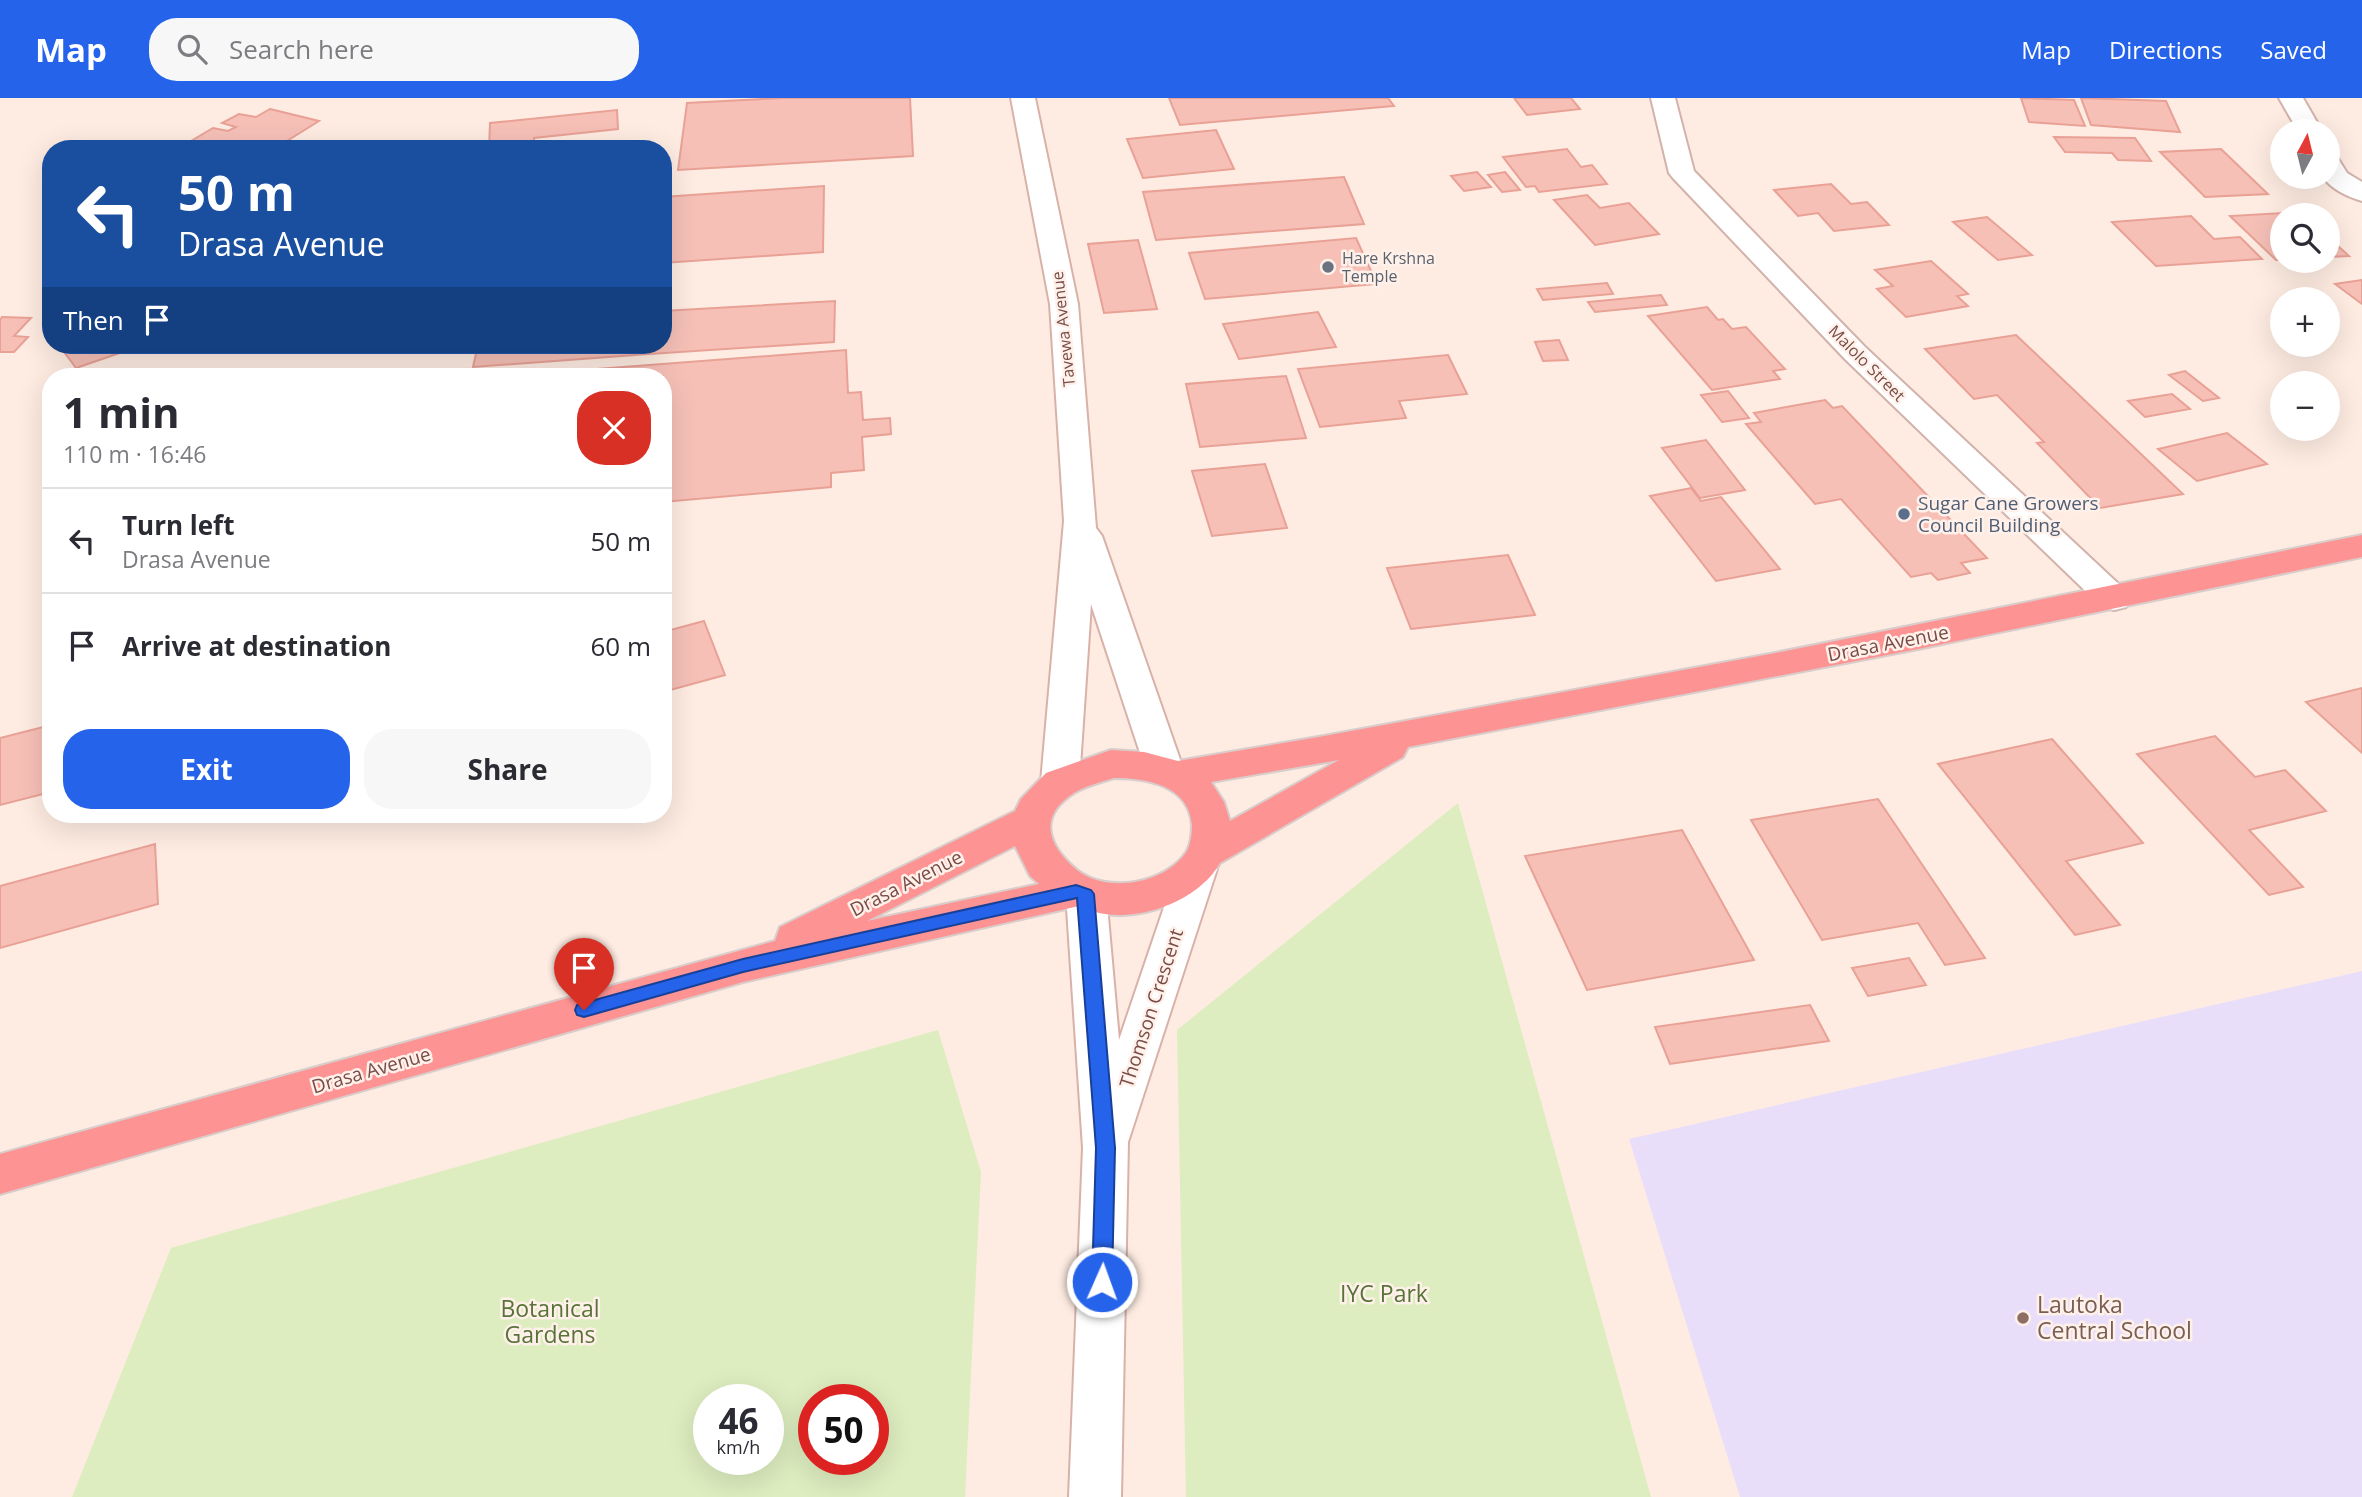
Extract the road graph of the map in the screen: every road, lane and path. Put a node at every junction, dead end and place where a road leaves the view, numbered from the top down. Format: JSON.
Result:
{"nodes":[{"id":1,"x":1023,"y":98,"type":"edge"},
{"id":2,"x":1663,"y":98,"type":"edge"},
{"id":3,"x":2291,"y":98,"type":"edge"},
{"id":4,"x":2303,"y":119,"type":"edge"},
{"id":5,"x":2340,"y":180,"type":"edge"},
{"id":6,"x":2362,"y":193,"type":"edge"},
{"id":7,"x":1080,"y":520,"type":"junction"},
{"id":8,"x":2362,"y":546,"type":"edge"},
{"id":9,"x":2114,"y":599,"type":"junction"},
{"id":10,"x":1413,"y":734,"type":"junction"},
{"id":11,"x":1170,"y":773,"type":"junction"},
{"id":12,"x":1060,"y":782,"type":"junction"},
{"id":13,"x":1031,"y":820,"type":"junction"},
{"id":14,"x":1203,"y":860,"type":"junction"},
{"id":15,"x":1081,"y":893,"type":"junction"},
{"id":16,"x":743,"y":965,"type":"junction"},
{"id":17,"x":1106,"y":1148,"type":"junction"},
{"id":18,"x":0,"y":1174,"type":"edge"},
{"id":19,"x":1095,"y":1497,"type":"edge"}],
"edges":[{"from":1,"to":7,"type":"main road","name":"Tavewa Avenue"},
{"from":2,"to":9,"type":"main road","name":"Malolo Street"},
{"from":3,"to":4,"type":"main road"},
{"from":5,"to":6,"type":"main road"},
{"from":7,"to":11,"type":"main road","name":"Tavewa Avenue"},
{"from":7,"to":12,"type":"main road","name":"Tavewa Avenue"},
{"from":8,"to":9,"type":"highway","name":"Drasa Avenue"},
{"from":9,"to":10,"type":"highway","name":"Drasa Avenue"},
{"from":10,"to":11,"type":"highway","name":"Drasa Avenue"},
{"from":10,"to":14,"type":"highway","name":"Drasa Avenue"},
{"from":11,"to":12,"type":"highway"},
{"from":11,"to":14,"type":"highway"},
{"from":12,"to":13,"type":"highway"},
{"from":13,"to":15,"type":"highway"},
{"from":13,"to":16,"type":"highway","name":"Drasa Avenue"},
{"from":14,"to":15,"type":"highway"},
{"from":14,"to":17,"type":"main road","name":"Thomson Crescent"},
{"from":15,"to":16,"type":"highway","name":"Drasa Avenue"},
{"from":15,"to":17,"type":"main road","name":"Thomson Crescent"},
{"from":16,"to":18,"type":"highway","name":"Drasa Avenue"},
{"from":17,"to":19,"type":"main road","name":"Thomson Crescent"}]}
